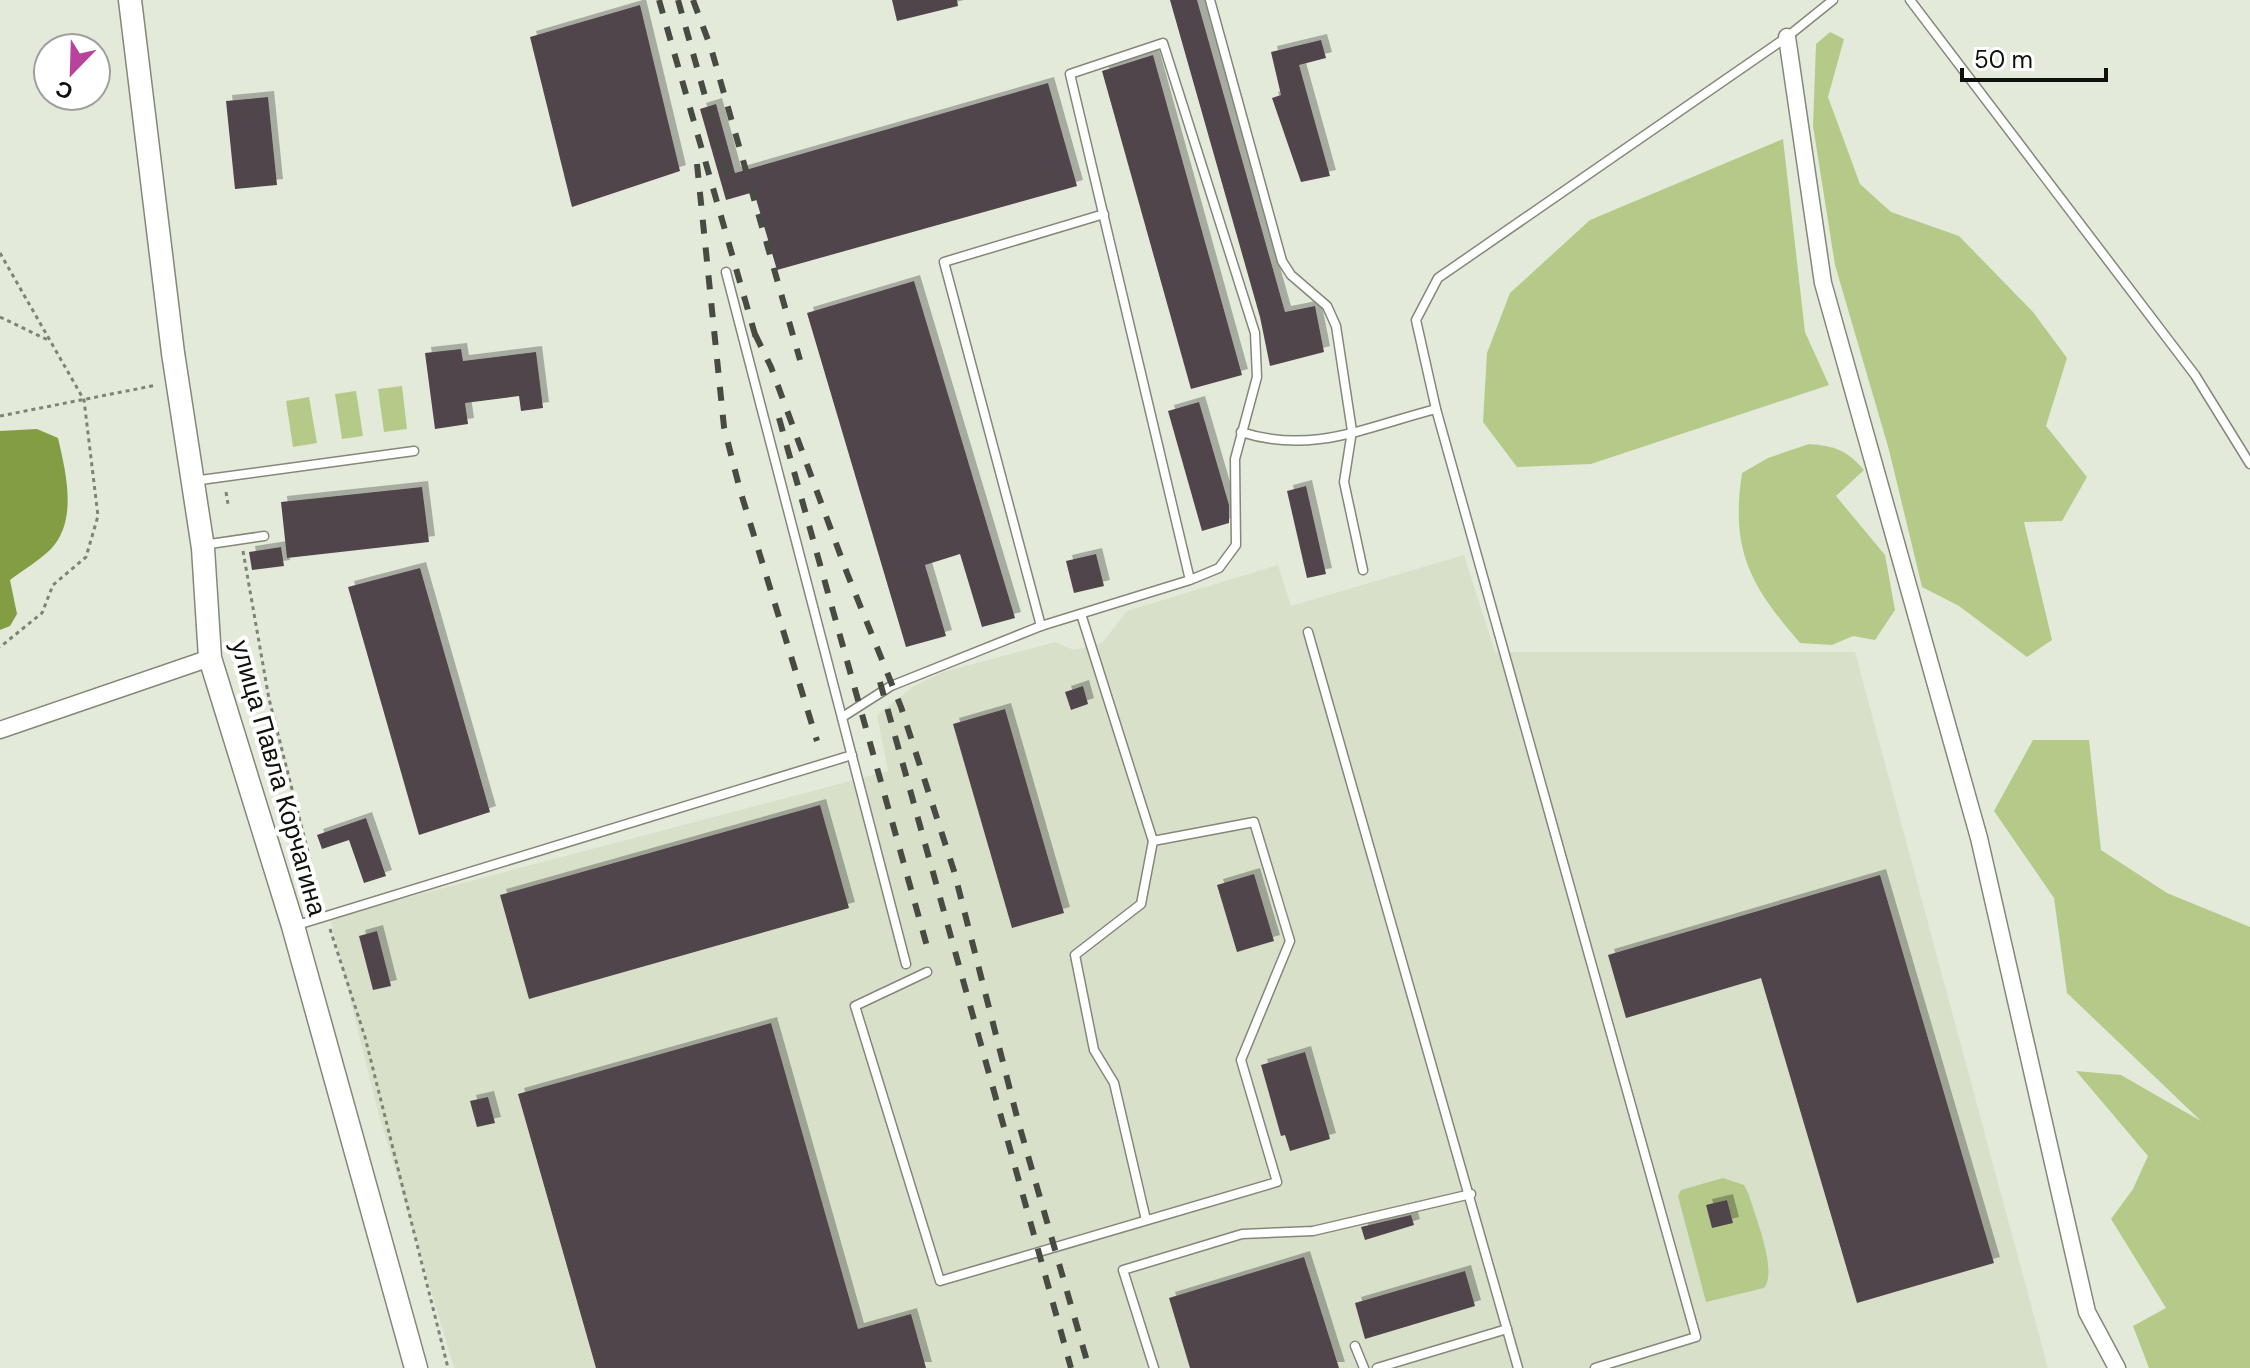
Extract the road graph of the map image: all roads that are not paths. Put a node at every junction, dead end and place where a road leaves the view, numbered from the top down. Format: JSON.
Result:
{"nodes":[{"id":1,"x":130,"y":0,"type":"edge"},
{"id":2,"x":1210,"y":0,"type":"edge"},
{"id":3,"x":1833,"y":0,"type":"edge"},
{"id":4,"x":1910,"y":0,"type":"edge"},
{"id":5,"x":1787,"y":37,"type":"junction"},
{"id":6,"x":1104,"y":214,"type":"junction"},
{"id":7,"x":726,"y":272,"type":"dead end"},
{"id":8,"x":1436,"y":409,"type":"junction"},
{"id":9,"x":1352,"y":431,"type":"junction"},
{"id":10,"x":1241,"y":432,"type":"junction"},
{"id":11,"x":414,"y":451,"type":"dead end"},
{"id":12,"x":2250,"y":464,"type":"edge"},
{"id":13,"x":192,"y":481,"type":"junction"},
{"id":14,"x":264,"y":536,"type":"dead end"},
{"id":15,"x":203,"y":545,"type":"junction"},
{"id":16,"x":1363,"y":570,"type":"dead end"},
{"id":17,"x":1190,"y":580,"type":"junction"},
{"id":18,"x":1081,"y":614,"type":"junction"},
{"id":19,"x":1041,"y":626,"type":"junction"},
{"id":20,"x":1308,"y":632,"type":"dead end"},
{"id":21,"x":210,"y":658,"type":"junction"},
{"id":22,"x":844,"y":716,"type":"junction"},
{"id":23,"x":0,"y":730,"type":"edge"},
{"id":24,"x":852,"y":755,"type":"junction"},
{"id":25,"x":1153,"y":841,"type":"junction"},
{"id":26,"x":293,"y":926,"type":"junction"},
{"id":27,"x":906,"y":964,"type":"dead end"},
{"id":28,"x":927,"y":972,"type":"dead end"},
{"id":29,"x":1471,"y":1194,"type":"junction"},
{"id":30,"x":1146,"y":1220,"type":"junction"},
{"id":31,"x":1507,"y":1329,"type":"junction"},
{"id":32,"x":1355,"y":1346,"type":"dead end"},
{"id":33,"x":416,"y":1368,"type":"edge"},
{"id":34,"x":1154,"y":1368,"type":"edge"},
{"id":35,"x":1364,"y":1368,"type":"edge"},
{"id":36,"x":1377,"y":1368,"type":"edge"},
{"id":37,"x":1518,"y":1368,"type":"edge"},
{"id":38,"x":1595,"y":1368,"type":"edge"},
{"id":39,"x":2117,"y":1368,"type":"edge"}],
"edges":[{"from":1,"to":13,"type":"main road","name":"улица Павла Корчагина"},
{"from":2,"to":9,"type":"lane"},
{"from":3,"to":5,"type":"lane"},
{"from":4,"to":12,"type":"lane"},
{"from":5,"to":8,"type":"lane"},
{"from":5,"to":39,"type":"street"},
{"from":6,"to":10,"type":"lane"},
{"from":6,"to":17,"type":"lane"},
{"from":6,"to":19,"type":"lane"},
{"from":7,"to":22,"type":"lane"},
{"from":8,"to":9,"type":"lane"},
{"from":8,"to":38,"type":"lane"},
{"from":9,"to":10,"type":"lane"},
{"from":9,"to":16,"type":"lane"},
{"from":10,"to":17,"type":"lane"},
{"from":11,"to":13,"type":"lane"},
{"from":13,"to":15,"type":"main road","name":"улица Павла Корчагина"},
{"from":14,"to":15,"type":"lane"},
{"from":15,"to":21,"type":"main road","name":"улица Павла Корчагина"},
{"from":17,"to":18,"type":"lane"},
{"from":18,"to":19,"type":"lane"},
{"from":18,"to":25,"type":"lane"},
{"from":19,"to":22,"type":"lane"},
{"from":20,"to":29,"type":"lane"},
{"from":21,"to":23,"type":"street"},
{"from":21,"to":26,"type":"main road","name":"улица Павла Корчагина"},
{"from":22,"to":24,"type":"lane"},
{"from":24,"to":26,"type":"lane"},
{"from":24,"to":27,"type":"lane"},
{"from":25,"to":30,"type":"lane"},
{"from":25,"to":30,"type":"lane"},
{"from":26,"to":33,"type":"main road","name":"улица Павла Корчагина"},
{"from":28,"to":30,"type":"lane"},
{"from":29,"to":31,"type":"lane"},
{"from":29,"to":34,"type":"lane"},
{"from":31,"to":36,"type":"lane"},
{"from":31,"to":37,"type":"lane"},
{"from":32,"to":35,"type":"lane"}]}
